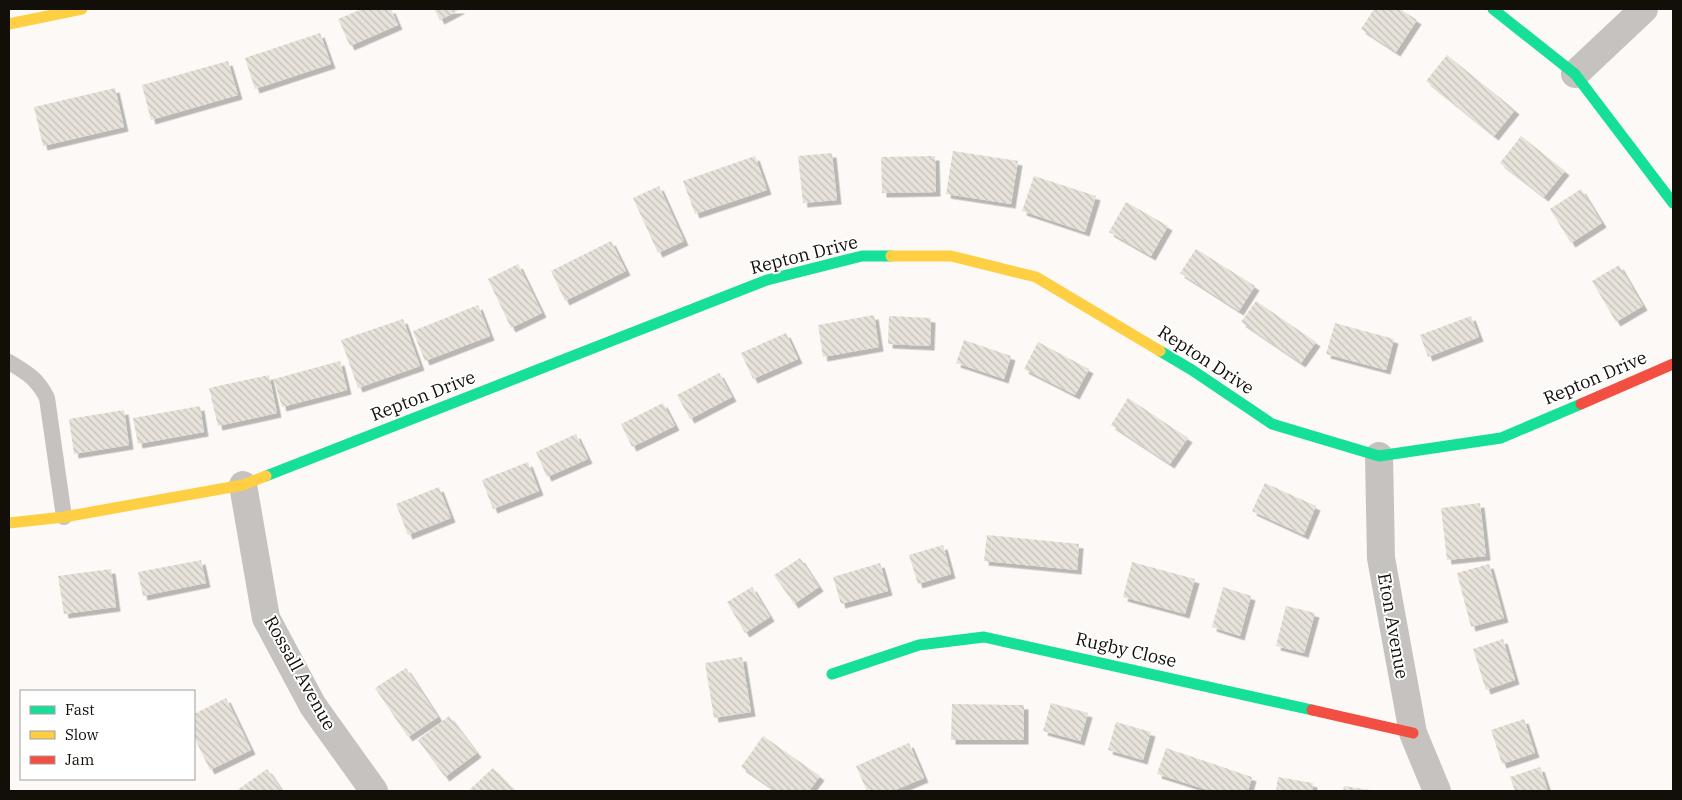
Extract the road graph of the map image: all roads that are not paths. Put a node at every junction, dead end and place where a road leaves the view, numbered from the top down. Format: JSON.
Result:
{"nodes":[{"id":1,"x":82,"y":9,"type":"edge"},
{"id":2,"x":1493,"y":9,"type":"edge"},
{"id":3,"x":1644,"y":9,"type":"edge"},
{"id":4,"x":9,"y":24,"type":"edge"},
{"id":5,"x":1575,"y":74,"type":"junction"},
{"id":6,"x":1673,"y":203,"type":"edge"},
{"id":7,"x":9,"y":362,"type":"edge"},
{"id":8,"x":1673,"y":364,"type":"edge"},
{"id":9,"x":1379,"y":456,"type":"junction"},
{"id":10,"x":243,"y":485,"type":"junction"},
{"id":11,"x":64,"y":518,"type":"junction"},
{"id":12,"x":9,"y":524,"type":"edge"},
{"id":13,"x":832,"y":674,"type":"dead end"},
{"id":14,"x":1413,"y":733,"type":"junction"},
{"id":15,"x":374,"y":791,"type":"edge"},
{"id":16,"x":1437,"y":791,"type":"edge"}],
"edges":[{"from":1,"to":4,"type":"street"},
{"from":2,"to":5,"type":"street"},
{"from":3,"to":5,"type":"street"},
{"from":5,"to":6,"type":"street"},
{"from":7,"to":11,"type":"lane"},
{"from":8,"to":9,"type":"street","name":"Repton Drive"},
{"from":9,"to":10,"type":"street","name":"Repton Drive"},
{"from":9,"to":14,"type":"street","name":"Eton Avenue"},
{"from":10,"to":11,"type":"street","name":"Repton Drive"},
{"from":10,"to":15,"type":"street","name":"Rossall Avenue"},
{"from":11,"to":12,"type":"street","name":"Repton Drive"},
{"from":13,"to":14,"type":"street","name":"Rugby Close"},
{"from":14,"to":16,"type":"street","name":"Eton Avenue"}]}
